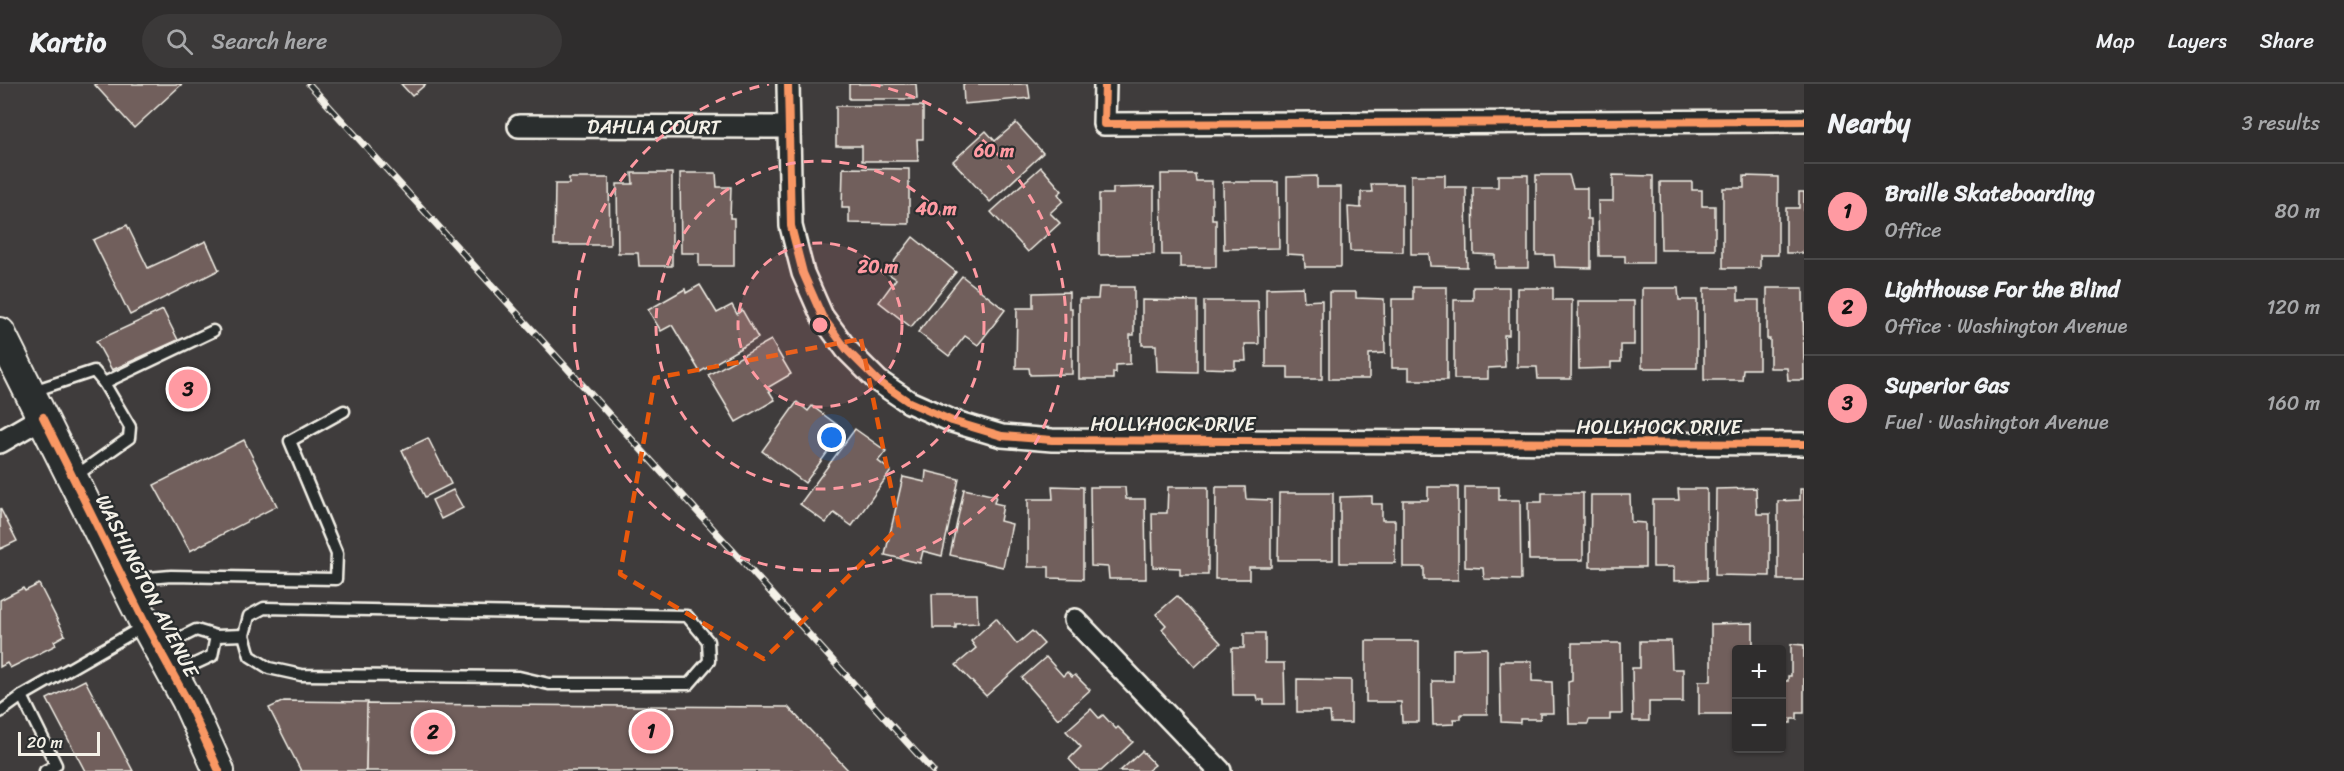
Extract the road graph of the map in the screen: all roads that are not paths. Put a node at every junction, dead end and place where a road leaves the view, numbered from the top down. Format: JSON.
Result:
{"nodes":[{"id":1,"x":788,"y":84,"type":"edge"},
{"id":2,"x":1105,"y":84,"type":"edge"},
{"id":3,"x":1804,"y":121,"type":"edge"},
{"id":4,"x":519,"y":126,"type":"dead end"},
{"id":5,"x":788,"y":127,"type":"junction"},
{"id":6,"x":213,"y":331,"type":"dead end"},
{"id":7,"x":0,"y":333,"type":"edge"},
{"id":8,"x":104,"y":383,"type":"junction"},
{"id":9,"x":37,"y":405,"type":"junction"},
{"id":10,"x":344,"y":411,"type":"dead end"},
{"id":11,"x":0,"y":442,"type":"edge"},
{"id":12,"x":1804,"y":444,"type":"edge"},
{"id":13,"x":73,"y":478,"type":"junction"},
{"id":14,"x":123,"y":580,"type":"junction"},
{"id":15,"x":1075,"y":620,"type":"dead end"},
{"id":16,"x":244,"y":635,"type":"junction"},
{"id":17,"x":216,"y":636,"type":"junction"},
{"id":18,"x":159,"y":649,"type":"junction"},
{"id":19,"x":22,"y":696,"type":"junction"},
{"id":20,"x":0,"y":712,"type":"edge"},
{"id":21,"x":45,"y":771,"type":"edge"},
{"id":22,"x":219,"y":771,"type":"edge"},
{"id":23,"x":1220,"y":771,"type":"edge"}],
"edges":[{"from":1,"to":5,"type":"street","name":"HOLLYHOCK DRIVE"},
{"from":2,"to":3,"type":"street"},
{"from":4,"to":5,"type":"street","name":"DAHLIA COURT"},
{"from":5,"to":12,"type":"street","name":"HOLLYHOCK DRIVE"},
{"from":6,"to":8,"type":"lane"},
{"from":7,"to":9,"type":"main road","name":"WASHINGTON AVENUE"},
{"from":8,"to":9,"type":"lane"},
{"from":8,"to":13,"type":"lane"},
{"from":9,"to":11,"type":"street"},
{"from":9,"to":13,"type":"main road","name":"WASHINGTON AVENUE"},
{"from":10,"to":14,"type":"lane"},
{"from":13,"to":14,"type":"main road","name":"WASHINGTON AVENUE"},
{"from":14,"to":18,"type":"main road","name":"WASHINGTON AVENUE"},
{"from":15,"to":23,"type":"street"},
{"from":16,"to":16,"type":"lane"},
{"from":16,"to":17,"type":"lane"},
{"from":17,"to":18,"type":"lane"},
{"from":17,"to":18,"type":"lane"},
{"from":18,"to":19,"type":"lane"},
{"from":18,"to":22,"type":"main road","name":"WASHINGTON AVENUE"},
{"from":19,"to":20,"type":"lane"},
{"from":19,"to":21,"type":"lane"}]}
